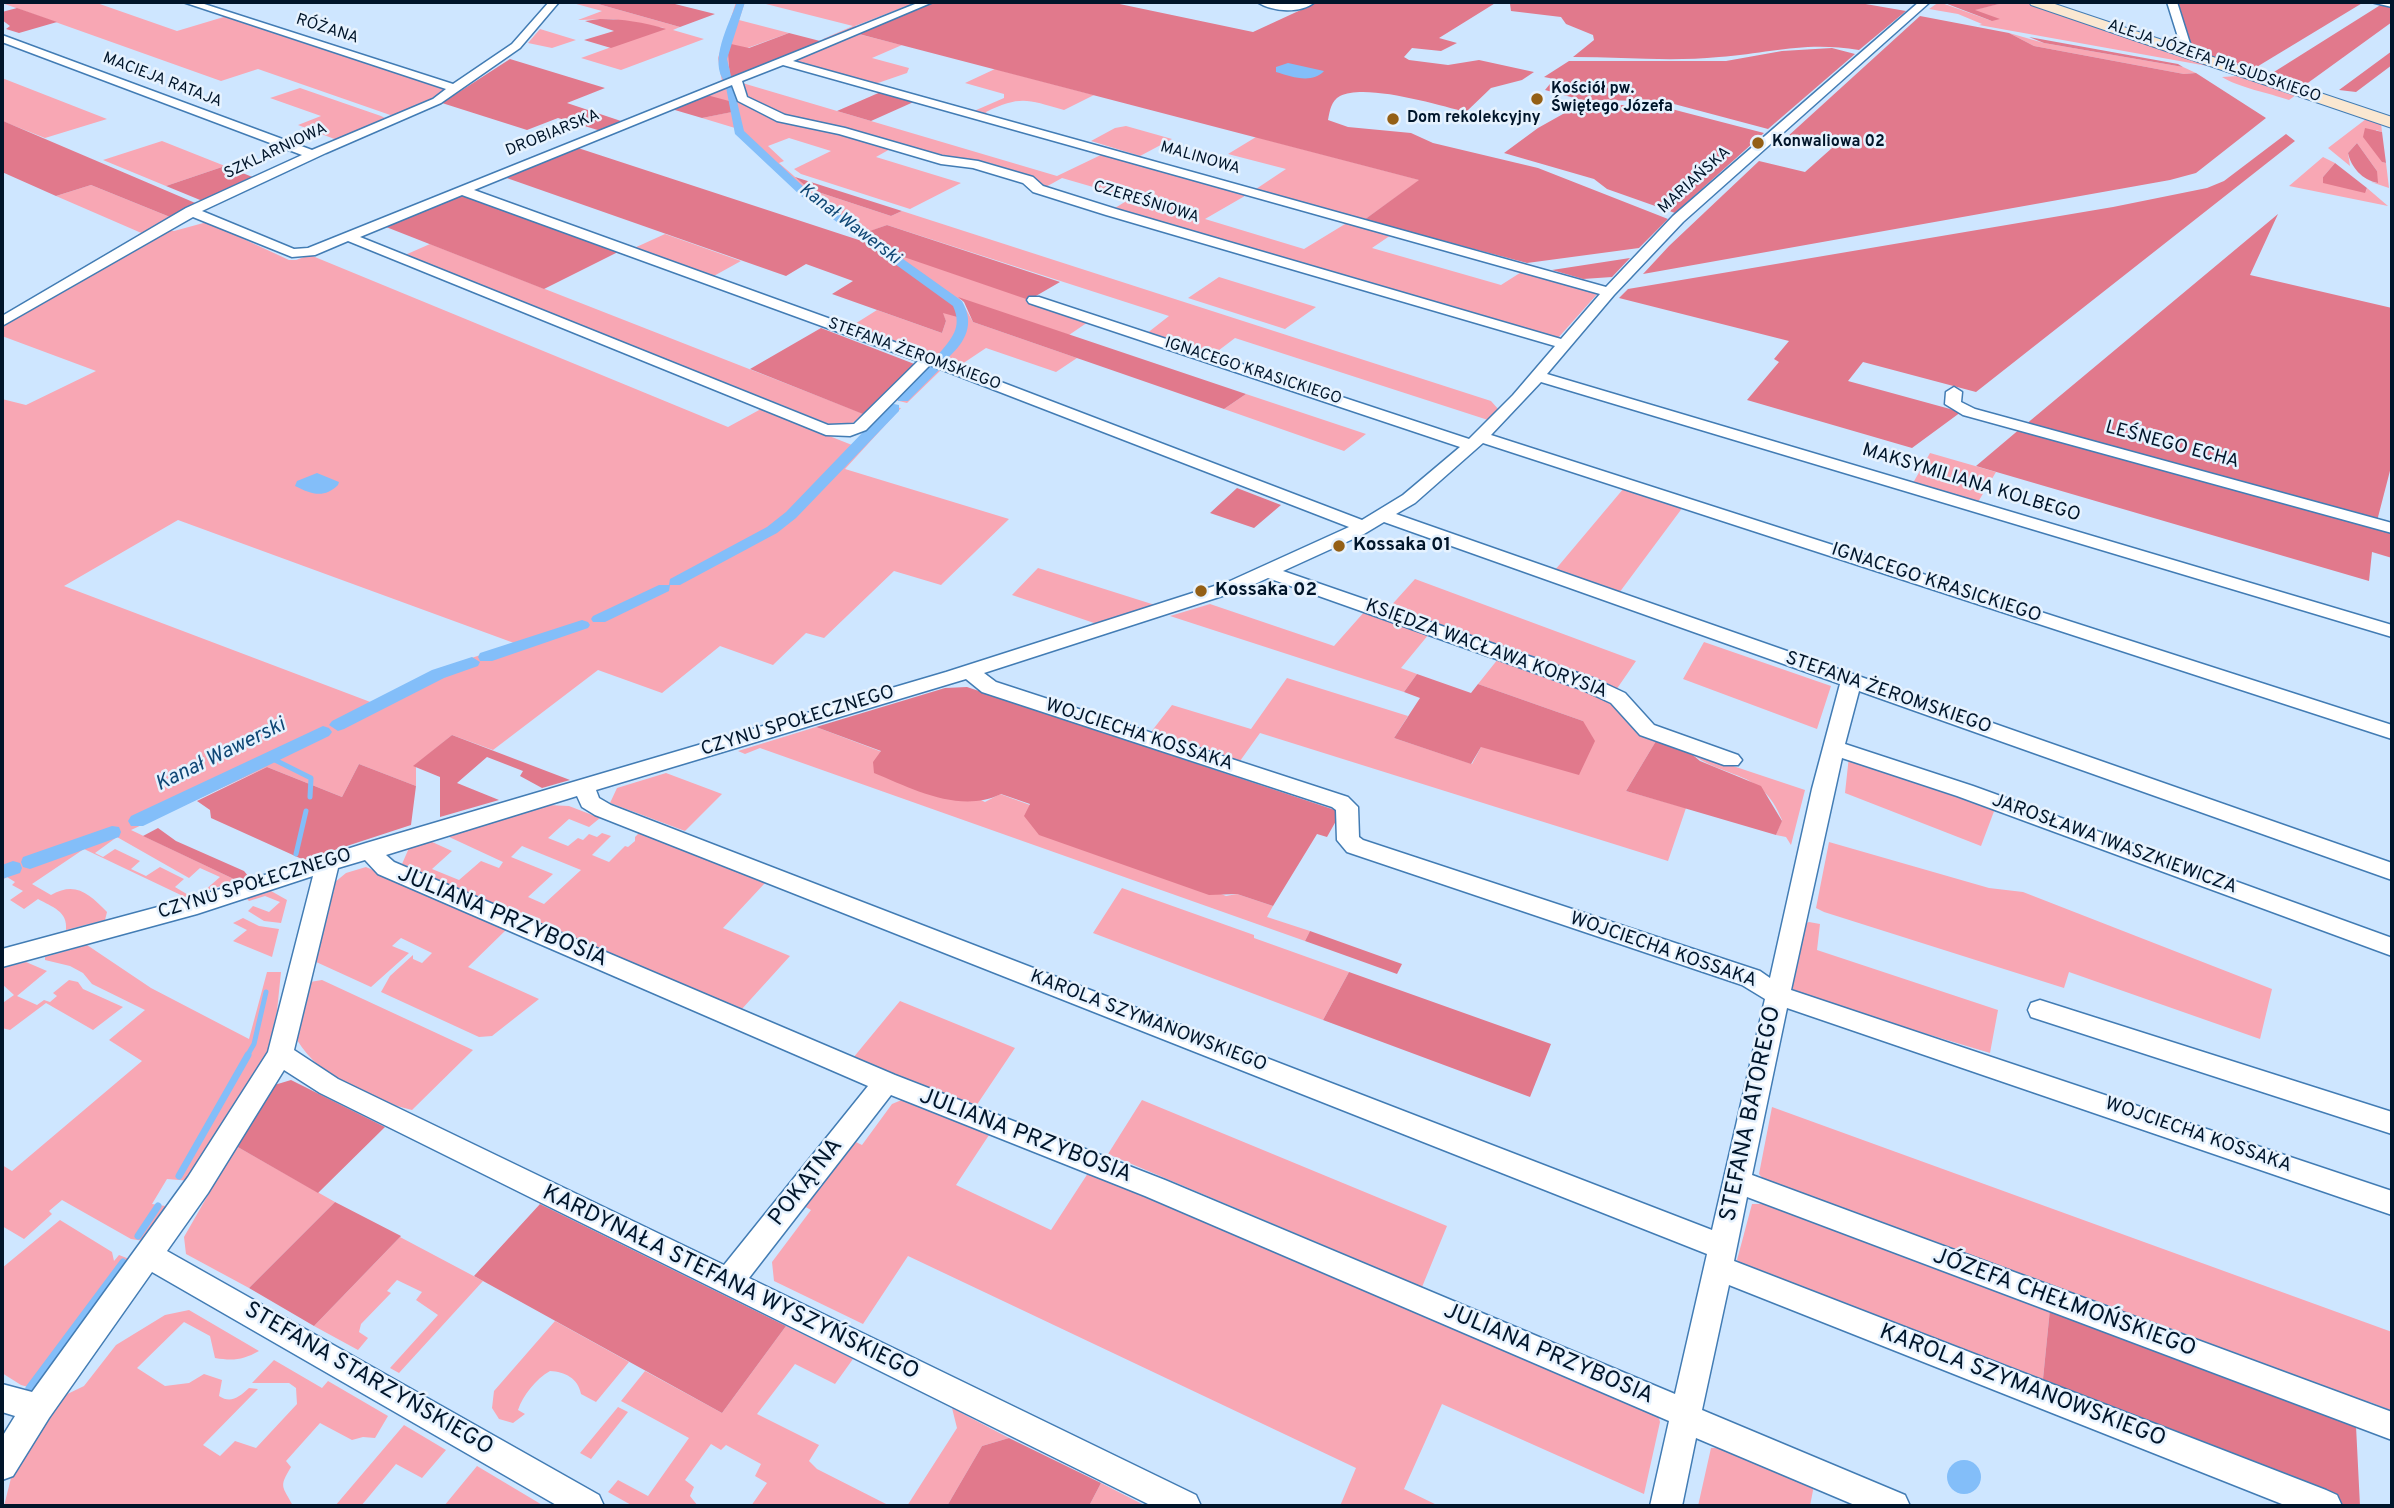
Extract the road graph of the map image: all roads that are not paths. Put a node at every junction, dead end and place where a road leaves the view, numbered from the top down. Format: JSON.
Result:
{"nodes":[{"id":1,"x":188,"y":2,"type":"edge"},
{"id":2,"x":554,"y":2,"type":"edge"},
{"id":3,"x":928,"y":2,"type":"edge"},
{"id":4,"x":1262,"y":2,"type":"edge"},
{"id":5,"x":1310,"y":2,"type":"edge"},
{"id":6,"x":1925,"y":2,"type":"edge"},
{"id":7,"x":2036,"y":2,"type":"edge"},
{"id":8,"x":2172,"y":2,"type":"edge"},
{"id":9,"x":2376,"y":2,"type":"edge"},
{"id":10,"x":2392,"y":4,"type":"edge"},
{"id":11,"x":2,"y":38,"type":"edge"},
{"id":12,"x":2188,"y":53,"type":"junction"},
{"id":13,"x":782,"y":61,"type":"junction"},
{"id":14,"x":736,"y":79,"type":"junction"},
{"id":15,"x":456,"y":89,"type":"junction"},
{"id":16,"x":2392,"y":123,"type":"edge"},
{"id":17,"x":312,"y":154,"type":"junction"},
{"id":18,"x":461,"y":190,"type":"junction"},
{"id":19,"x":191,"y":211,"type":"junction"},
{"id":20,"x":349,"y":237,"type":"junction"},
{"id":21,"x":1609,"y":292,"type":"junction"},
{"id":22,"x":1034,"y":300,"type":"dead end"},
{"id":23,"x":2,"y":322,"type":"edge"},
{"id":24,"x":1564,"y":344,"type":"junction"},
{"id":25,"x":928,"y":359,"type":"junction"},
{"id":26,"x":1537,"y":376,"type":"junction"},
{"id":27,"x":1954,"y":392,"type":"dead end"},
{"id":28,"x":1476,"y":441,"type":"junction"},
{"id":29,"x":1384,"y":516,"type":"junction"},
{"id":30,"x":1364,"y":527,"type":"junction"},
{"id":31,"x":2392,"y":528,"type":"edge"},
{"id":32,"x":1269,"y":572,"type":"junction"},
{"id":33,"x":2392,"y":631,"type":"edge"},
{"id":34,"x":969,"y":671,"type":"junction"},
{"id":35,"x":1851,"y":681,"type":"junction"},
{"id":36,"x":2392,"y":732,"type":"edge"},
{"id":37,"x":1834,"y":748,"type":"junction"},
{"id":38,"x":1731,"y":760,"type":"dead end"},
{"id":39,"x":584,"y":786,"type":"junction"},
{"id":40,"x":374,"y":849,"type":"junction"},
{"id":41,"x":328,"y":863,"type":"junction"},
{"id":42,"x":2392,"y":872,"type":"edge"},
{"id":43,"x":2392,"y":947,"type":"edge"},
{"id":44,"x":2,"y":958,"type":"edge"},
{"id":45,"x":1778,"y":995,"type":"junction"},
{"id":46,"x":2040,"y":1010,"type":"dead end"},
{"id":47,"x":279,"y":1054,"type":"junction"},
{"id":48,"x":886,"y":1082,"type":"junction"},
{"id":49,"x":2392,"y":1123,"type":"edge"},
{"id":50,"x":1738,"y":1182,"type":"junction"},
{"id":51,"x":2392,"y":1203,"type":"edge"},
{"id":52,"x":149,"y":1255,"type":"junction"},
{"id":53,"x":1721,"y":1257,"type":"junction"},
{"id":54,"x":727,"y":1283,"type":"junction"},
{"id":55,"x":2,"y":1398,"type":"edge"},
{"id":56,"x":38,"y":1408,"type":"junction"},
{"id":57,"x":1686,"y":1416,"type":"junction"},
{"id":58,"x":2390,"y":1426,"type":"dead end"},
{"id":59,"x":2,"y":1465,"type":"edge"},
{"id":60,"x":588,"y":1506,"type":"edge"},
{"id":61,"x":1185,"y":1506,"type":"edge"},
{"id":62,"x":1666,"y":1506,"type":"edge"},
{"id":63,"x":1894,"y":1506,"type":"edge"},
{"id":64,"x":2326,"y":1506,"type":"edge"}],
"edges":[{"from":1,"to":15,"type":"street","name":"RÓŻANA"},
{"from":2,"to":15,"type":"street","name":"SZKLARNIOWA"},
{"from":3,"to":13,"type":"street","name":"DROBIARSKA"},
{"from":4,"to":5,"type":"street"},
{"from":6,"to":21,"type":"street","name":"MARIAŃSKA"},
{"from":7,"to":12,"type":"main road","name":"ALEJA JÓZEFA PIŁSUDSKIEGO"},
{"from":8,"to":12,"type":"street"},
{"from":9,"to":10,"type":"street"},
{"from":11,"to":17,"type":"street","name":"MACIEJA RATAJA"},
{"from":12,"to":16,"type":"main road","name":"ALEJA JÓZEFA PIŁSUDSKIEGO"},
{"from":13,"to":14,"type":"street","name":"DROBIARSKA"},
{"from":13,"to":21,"type":"street","name":"MALINOWA"},
{"from":14,"to":18,"type":"street","name":"DROBIARSKA"},
{"from":14,"to":24,"type":"street","name":"CZEREŚNIOWA"},
{"from":15,"to":17,"type":"street","name":"SZKLARNIOWA"},
{"from":17,"to":19,"type":"street","name":"SZKLARNIOWA"},
{"from":18,"to":20,"type":"street","name":"DROBIARSKA"},
{"from":18,"to":25,"type":"street","name":"STEFANA ŻEROMSKIEGO"},
{"from":19,"to":20,"type":"street","name":"DROBIARSKA"},
{"from":19,"to":23,"type":"street","name":"SZKLARNIOWA"},
{"from":20,"to":25,"type":"street"},
{"from":21,"to":24,"type":"street","name":"MARIAŃSKA"},
{"from":22,"to":28,"type":"street","name":"IGNACEGO KRASICKIEGO"},
{"from":24,"to":26,"type":"street","name":"MARIAŃSKA"},
{"from":25,"to":30,"type":"street","name":"STEFANA ŻEROMSKIEGO"},
{"from":26,"to":28,"type":"street","name":"CZYNU SPOŁECZNEGO"},
{"from":26,"to":33,"type":"street","name":"MAKSYMILIANA KOLBEGO"},
{"from":27,"to":31,"type":"street","name":"LEŚNEGO ECHA"},
{"from":28,"to":29,"type":"street","name":"CZYNU SPOŁECZNEGO"},
{"from":28,"to":36,"type":"street","name":"IGNACEGO KRASICKIEGO"},
{"from":29,"to":30,"type":"street","name":"CZYNU SPOŁECZNEGO"},
{"from":29,"to":35,"type":"street","name":"STEFANA ŻEROMSKIEGO"},
{"from":30,"to":32,"type":"street","name":"CZYNU SPOŁECZNEGO"},
{"from":32,"to":34,"type":"street","name":"CZYNU SPOŁECZNEGO"},
{"from":32,"to":38,"type":"street","name":"KSIĘDZA WACŁAWA KORYSIA"},
{"from":34,"to":39,"type":"street","name":"CZYNU SPOŁECZNEGO"},
{"from":34,"to":45,"type":"street","name":"WOJCIECHA KOSSAKA"},
{"from":35,"to":37,"type":"street","name":"STEFANA BATOREGO"},
{"from":35,"to":42,"type":"street","name":"STEFANA ŻEROMSKIEGO"},
{"from":37,"to":43,"type":"street","name":"JAROSŁAWA IWASZKIEWICZA"},
{"from":37,"to":45,"type":"street","name":"STEFANA BATOREGO"},
{"from":39,"to":40,"type":"street","name":"CZYNU SPOŁECZNEGO"},
{"from":39,"to":53,"type":"street","name":"KAROLA SZYMANOWSKIEGO"},
{"from":40,"to":41,"type":"street","name":"CZYNU SPOŁECZNEGO"},
{"from":40,"to":48,"type":"street","name":"JULIANA PRZYBOSIA"},
{"from":41,"to":44,"type":"street","name":"CZYNU SPOŁECZNEGO"},
{"from":41,"to":47,"type":"street"},
{"from":45,"to":50,"type":"street","name":"STEFANA BATOREGO"},
{"from":45,"to":51,"type":"street","name":"WOJCIECHA KOSSAKA"},
{"from":46,"to":49,"type":"street"},
{"from":47,"to":52,"type":"street"},
{"from":47,"to":54,"type":"street","name":"KARDYNAŁA STEFANA WYSZYŃSKIEGO"},
{"from":48,"to":54,"type":"street","name":"POKĄTNA"},
{"from":48,"to":57,"type":"street","name":"JULIANA PRZYBOSIA"},
{"from":50,"to":53,"type":"street","name":"STEFANA BATOREGO"},
{"from":50,"to":58,"type":"street","name":"JÓZEFA CHEŁMOŃSKIEGO"},
{"from":52,"to":56,"type":"street"},
{"from":52,"to":60,"type":"street","name":"STEFANA STARZYŃSKIEGO"},
{"from":53,"to":57,"type":"street","name":"STEFANA BATOREGO"},
{"from":53,"to":64,"type":"street","name":"KAROLA SZYMANOWSKIEGO"},
{"from":54,"to":61,"type":"street","name":"KARDYNAŁA STEFANA WYSZYŃSKIEGO"},
{"from":55,"to":56,"type":"street"},
{"from":56,"to":59,"type":"street"},
{"from":57,"to":62,"type":"street","name":"STEFANA BATOREGO"},
{"from":57,"to":63,"type":"street","name":"JULIANA PRZYBOSIA"}]}
